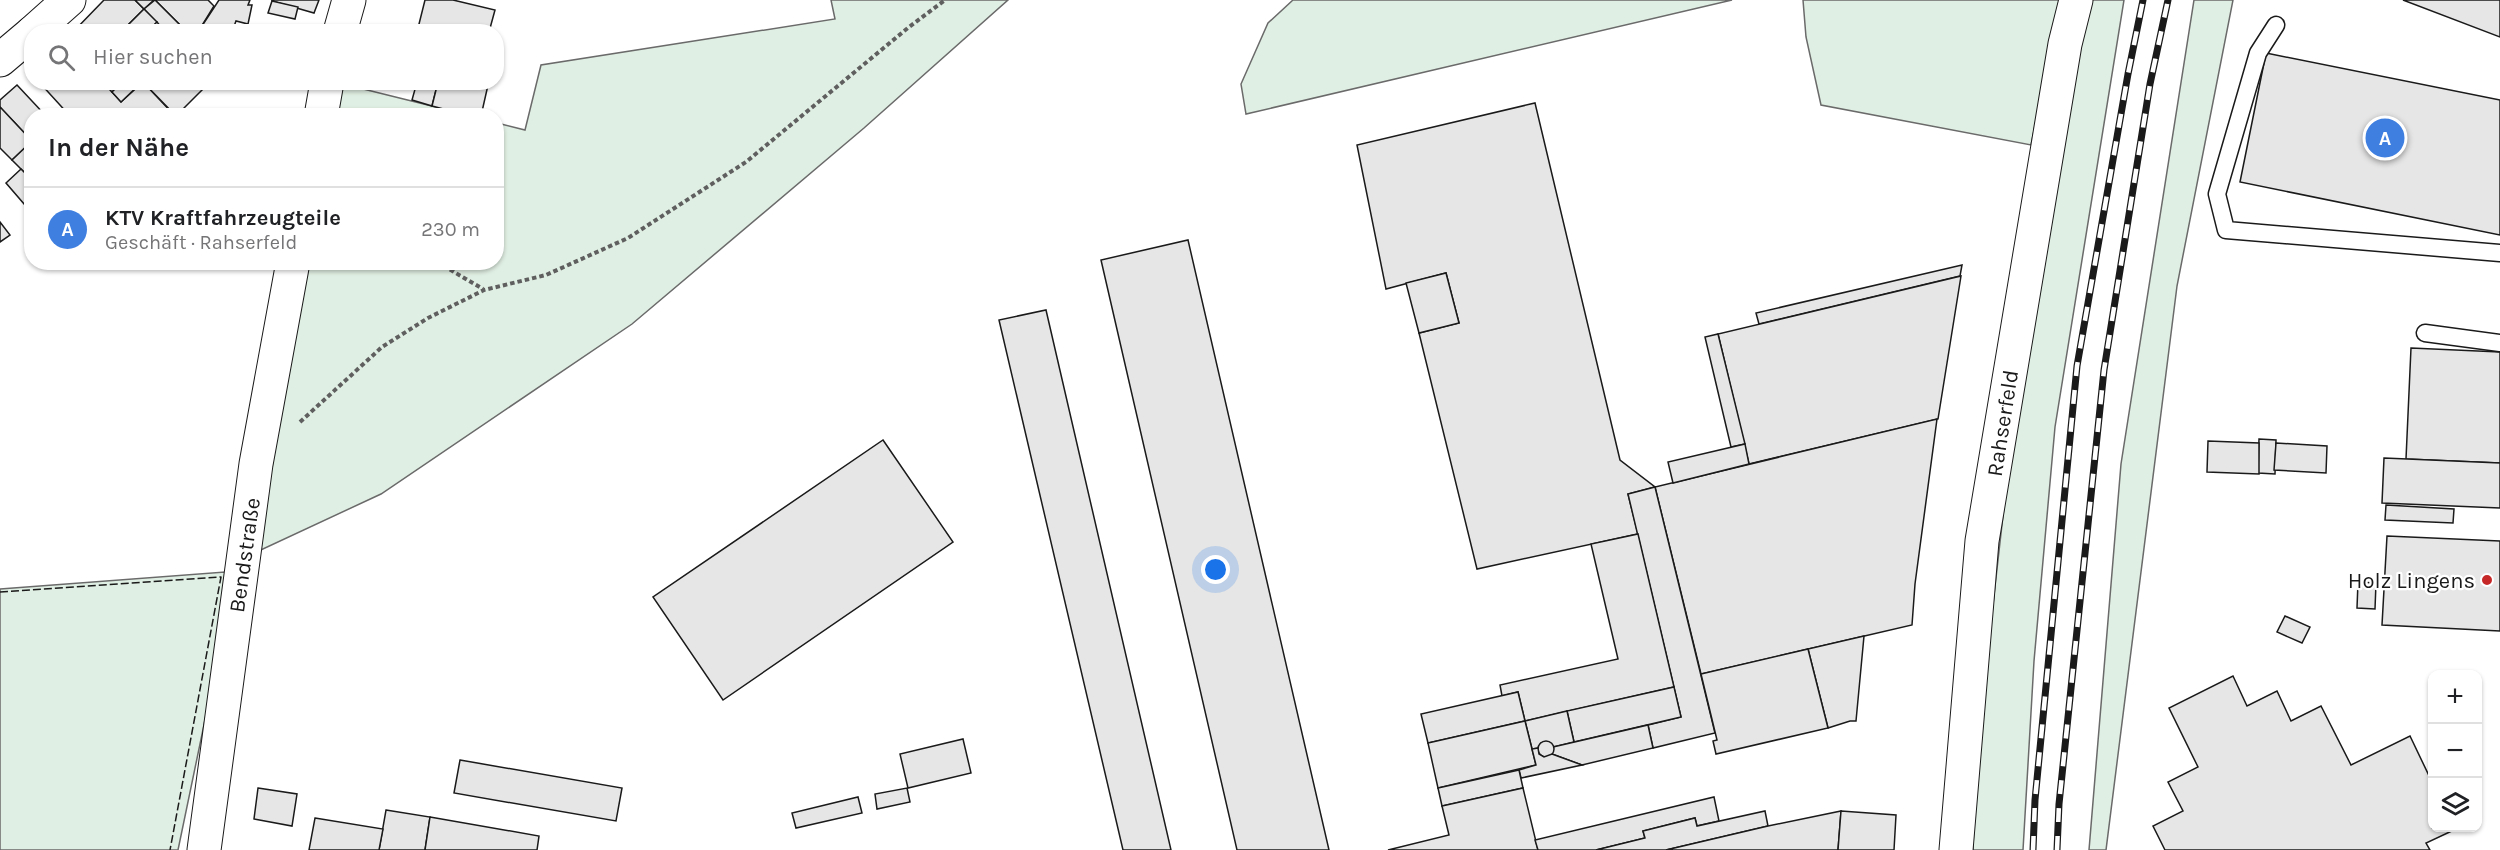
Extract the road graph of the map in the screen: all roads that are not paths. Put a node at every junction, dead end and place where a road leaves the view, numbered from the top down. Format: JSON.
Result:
{"nodes":[{"id":1,"x":69,"y":0,"type":"edge"},
{"id":2,"x":349,"y":0,"type":"edge"},
{"id":3,"x":2076,"y":0,"type":"edge"},
{"id":4,"x":41,"y":24,"type":"edge"},
{"id":5,"x":342,"y":24,"type":"edge"},
{"id":6,"x":2276,"y":25,"type":"dead end"},
{"id":7,"x":24,"y":39,"type":"edge"},
{"id":8,"x":0,"y":60,"type":"edge"},
{"id":9,"x":326,"y":90,"type":"edge"},
{"id":10,"x":322,"y":108,"type":"edge"},
{"id":11,"x":2500,"y":253,"type":"edge"},
{"id":12,"x":292,"y":270,"type":"edge"},
{"id":13,"x":2425,"y":333,"type":"dead end"},
{"id":14,"x":2500,"y":343,"type":"edge"},
{"id":15,"x":204,"y":850,"type":"edge"},
{"id":16,"x":1956,"y":850,"type":"edge"}],
"edges":[{"from":1,"to":4,"type":"street"},
{"from":2,"to":5,"type":"street"},
{"from":3,"to":16,"type":"street","name":"Rahserfeld"},
{"from":6,"to":11,"type":"lane"},
{"from":7,"to":8,"type":"street"},
{"from":9,"to":10,"type":"street"},
{"from":12,"to":15,"type":"street","name":"Bendstraße"},
{"from":13,"to":14,"type":"lane"}]}
